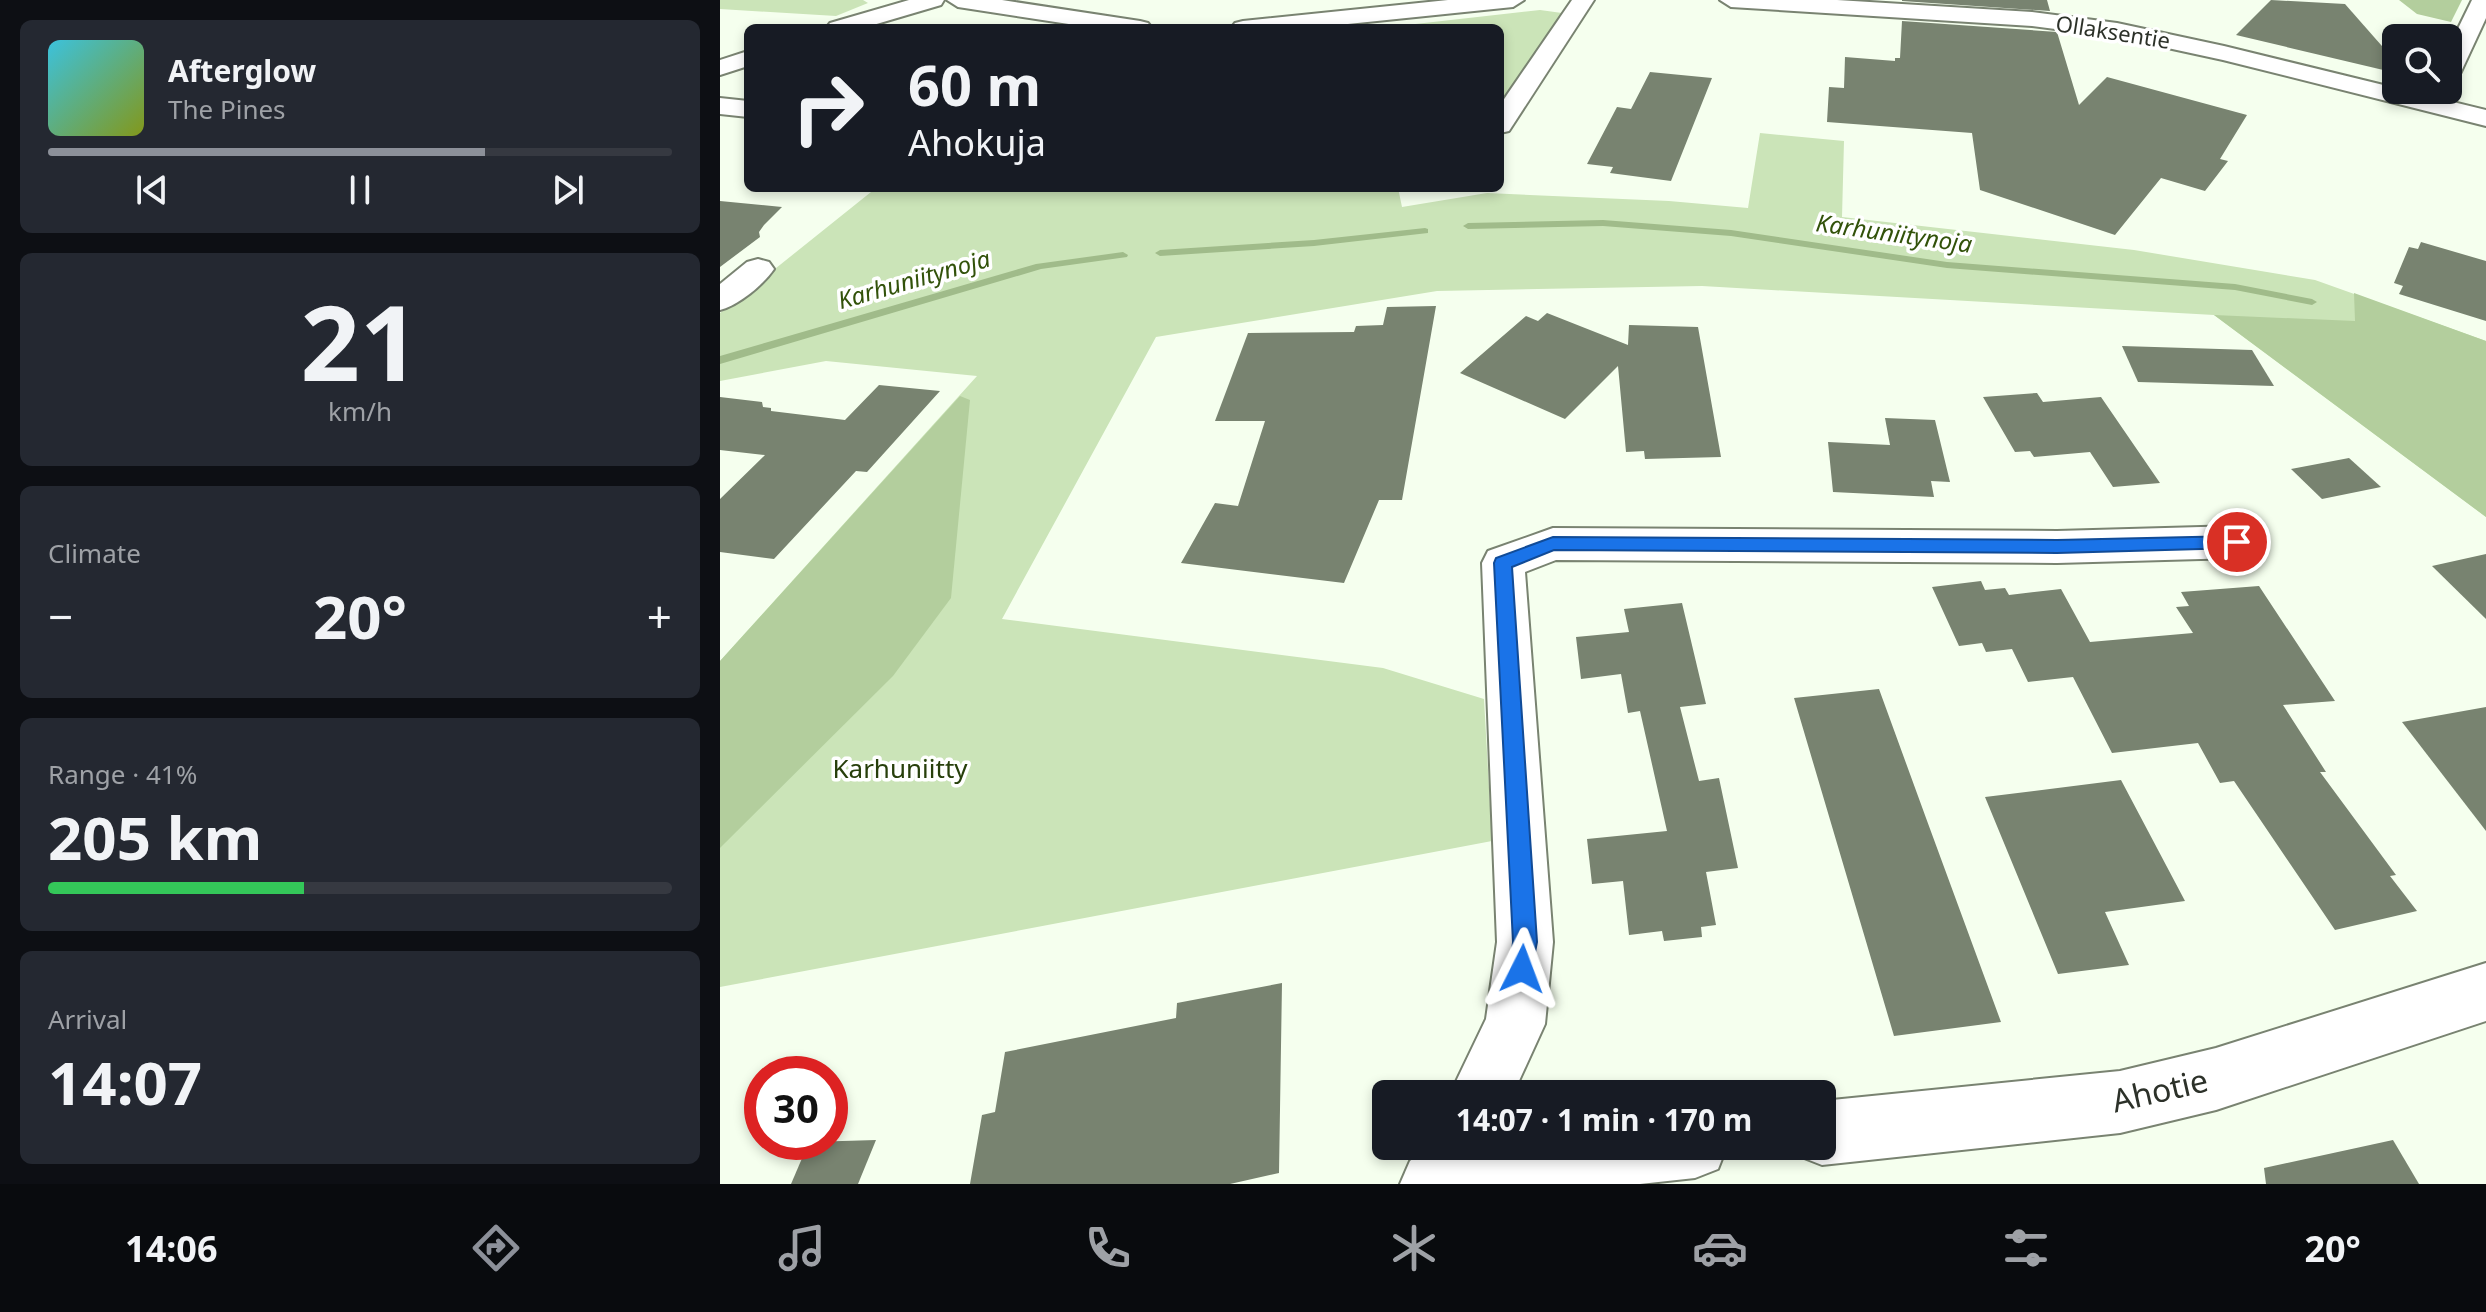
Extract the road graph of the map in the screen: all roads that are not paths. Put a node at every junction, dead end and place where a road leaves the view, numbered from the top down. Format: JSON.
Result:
{"nodes":[{"id":1,"x":933,"y":0,"type":"edge"},
{"id":2,"x":958,"y":0,"type":"edge"},
{"id":3,"x":1513,"y":0,"type":"edge"},
{"id":4,"x":1583,"y":0,"type":"edge"},
{"id":5,"x":1731,"y":0,"type":"edge"},
{"id":6,"x":2483,"y":0,"type":"edge"},
{"id":7,"x":852,"y":24,"type":"edge"},
{"id":8,"x":1114,"y":24,"type":"edge"},
{"id":9,"x":1282,"y":24,"type":"edge"},
{"id":10,"x":2462,"y":44,"type":"edge"},
{"id":11,"x":744,"y":59,"type":"edge"},
{"id":12,"x":720,"y":68,"type":"edge"},
{"id":13,"x":2382,"y":86,"type":"edge"},
{"id":14,"x":2453,"y":104,"type":"edge"},
{"id":15,"x":720,"y":106,"type":"edge"},
{"id":16,"x":744,"y":109,"type":"edge"},
{"id":17,"x":2486,"y":118,"type":"edge"},
{"id":18,"x":1504,"y":119,"type":"edge"},
{"id":19,"x":758,"y":269,"type":"dead end"},
{"id":20,"x":720,"y":300,"type":"edge"},
{"id":21,"x":2237,"y":542,"type":"dead end"},
{"id":22,"x":2486,"y":992,"type":"edge"},
{"id":23,"x":1488,"y":1080,"type":"edge"},
{"id":24,"x":1836,"y":1132,"type":"edge"},
{"id":25,"x":1528,"y":1160,"type":"edge"},
{"id":26,"x":1444,"y":1167,"type":"edge"}],
"edges":[{"from":1,"to":7,"type":"street"},
{"from":2,"to":8,"type":"street"},
{"from":3,"to":9,"type":"street"},
{"from":4,"to":18,"type":"street"},
{"from":5,"to":13,"type":"street","name":"Ollaksentie"},
{"from":6,"to":10,"type":"street"},
{"from":11,"to":12,"type":"street"},
{"from":14,"to":17,"type":"street","name":"Ollaksentie"},
{"from":15,"to":16,"type":"street"},
{"from":19,"to":20,"type":"street"},
{"from":21,"to":23,"type":"street"},
{"from":22,"to":24,"type":"street","name":"Ahotie"},
{"from":25,"to":26,"type":"street"}]}
